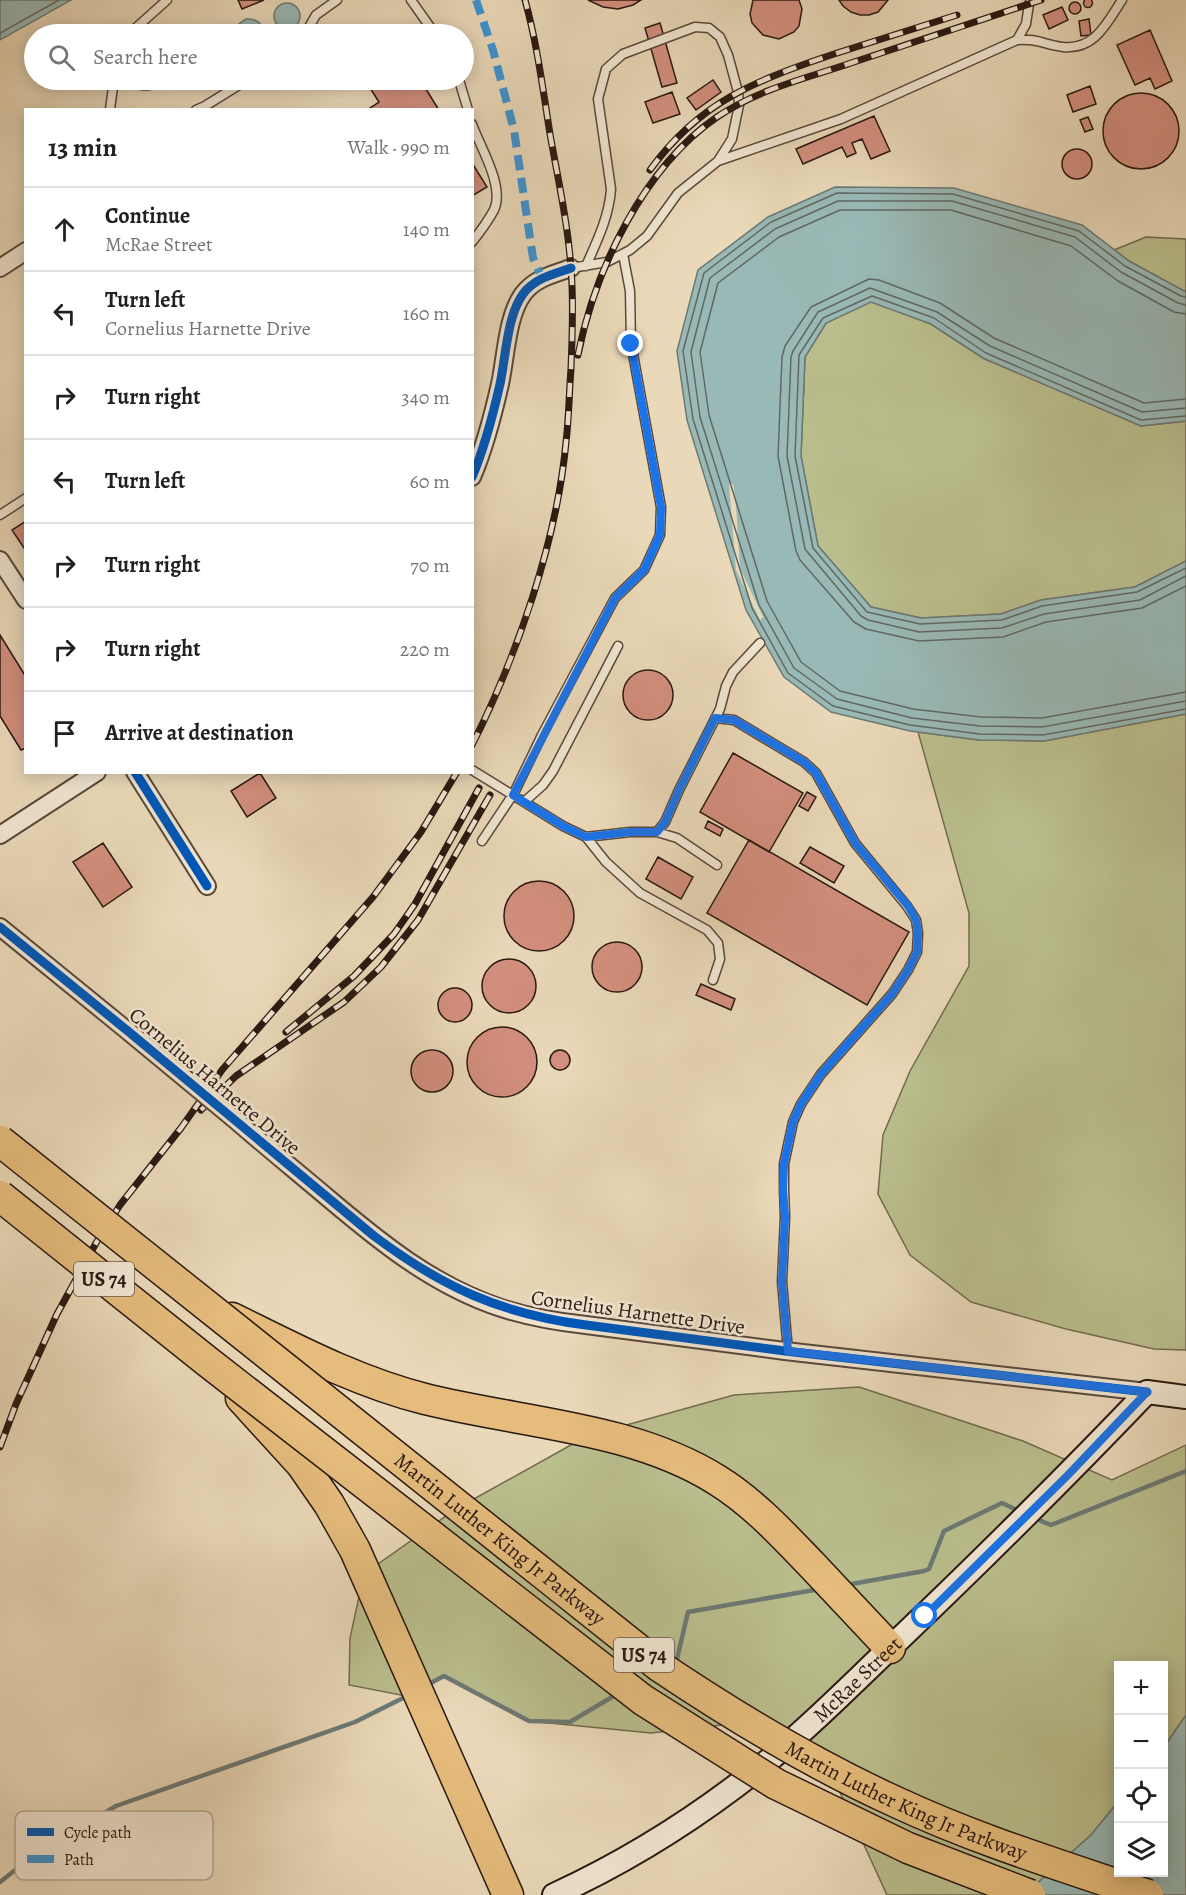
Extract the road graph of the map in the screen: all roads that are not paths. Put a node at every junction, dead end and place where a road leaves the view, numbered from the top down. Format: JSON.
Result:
{"nodes":[{"id":1,"x":167,"y":0,"type":"edge"},
{"id":2,"x":337,"y":0,"type":"edge"},
{"id":3,"x":411,"y":0,"type":"edge"},
{"id":4,"x":1032,"y":0,"type":"edge"},
{"id":5,"x":1122,"y":0,"type":"edge"},
{"id":6,"x":140,"y":24,"type":"edge"},
{"id":7,"x":311,"y":24,"type":"edge"},
{"id":8,"x":428,"y":24,"type":"edge"},
{"id":9,"x":1017,"y":40,"type":"junction"},
{"id":10,"x":113,"y":90,"type":"edge"},
{"id":11,"x":231,"y":90,"type":"edge"},
{"id":12,"x":462,"y":90,"type":"edge"},
{"id":13,"x":112,"y":108,"type":"edge"},
{"id":14,"x":200,"y":108,"type":"edge"},
{"id":15,"x":467,"y":108,"type":"edge"},
{"id":16,"x":474,"y":129,"type":"edge"},
{"id":17,"x":718,"y":161,"type":"junction"},
{"id":18,"x":474,"y":239,"type":"edge"},
{"id":19,"x":24,"y":252,"type":"edge"},
{"id":20,"x":623,"y":254,"type":"junction"},
{"id":21,"x":578,"y":267,"type":"junction"},
{"id":22,"x":0,"y":268,"type":"edge"},
{"id":23,"x":474,"y":472,"type":"edge"},
{"id":24,"x":24,"y":499,"type":"edge"},
{"id":25,"x":0,"y":515,"type":"edge"},
{"id":26,"x":0,"y":560,"type":"edge"},
{"id":27,"x":24,"y":597,"type":"edge"},
{"id":28,"x":760,"y":643,"type":"dead end"},
{"id":29,"x":618,"y":646,"type":"dead end"},
{"id":30,"x":715,"y":718,"type":"junction"},
{"id":31,"x":474,"y":771,"type":"edge"},
{"id":32,"x":94,"y":774,"type":"edge"},
{"id":33,"x":136,"y":774,"type":"edge"},
{"id":34,"x":513,"y":795,"type":"junction"},
{"id":35,"x":524,"y":802,"type":"junction"},
{"id":36,"x":657,"y":832,"type":"junction"},
{"id":37,"x":0,"y":835,"type":"edge"},
{"id":38,"x":586,"y":837,"type":"junction"},
{"id":39,"x":482,"y":841,"type":"dead end"},
{"id":40,"x":717,"y":865,"type":"dead end"},
{"id":41,"x":207,"y":886,"type":"dead end"},
{"id":42,"x":0,"y":927,"type":"edge"},
{"id":43,"x":713,"y":980,"type":"dead end"},
{"id":44,"x":0,"y":1141,"type":"edge"},
{"id":45,"x":0,"y":1196,"type":"edge"},
{"id":46,"x":206,"y":1305,"type":"junction"},
{"id":47,"x":788,"y":1351,"type":"junction"},
{"id":48,"x":208,"y":1362,"type":"junction"},
{"id":49,"x":1147,"y":1392,"type":"junction"},
{"id":50,"x":1186,"y":1397,"type":"edge"},
{"id":51,"x":890,"y":1648,"type":"junction"},
{"id":52,"x":508,"y":1895,"type":"edge"},
{"id":53,"x":554,"y":1895,"type":"edge"},
{"id":54,"x":1030,"y":1895,"type":"edge"},
{"id":55,"x":1148,"y":1895,"type":"edge"}],
"edges":[{"from":1,"to":6,"type":"lane"},
{"from":2,"to":7,"type":"lane"},
{"from":3,"to":8,"type":"lane"},
{"from":4,"to":9,"type":"lane"},
{"from":5,"to":9,"type":"lane"},
{"from":9,"to":17,"type":"lane"},
{"from":10,"to":13,"type":"lane"},
{"from":11,"to":14,"type":"lane"},
{"from":12,"to":15,"type":"lane"},
{"from":16,"to":18,"type":"lane"},
{"from":17,"to":20,"type":"lane"},
{"from":17,"to":21,"type":"lane"},
{"from":19,"to":22,"type":"street"},
{"from":20,"to":21,"type":"lane"},
{"from":20,"to":34,"type":"lane"},
{"from":21,"to":23,"type":"street"},
{"from":24,"to":25,"type":"lane"},
{"from":26,"to":27,"type":"street"},
{"from":28,"to":30,"type":"lane"},
{"from":29,"to":35,"type":"lane"},
{"from":30,"to":36,"type":"lane"},
{"from":30,"to":47,"type":"lane"},
{"from":31,"to":34,"type":"lane"},
{"from":32,"to":37,"type":"street"},
{"from":33,"to":41,"type":"street"},
{"from":34,"to":35,"type":"lane"},
{"from":34,"to":39,"type":"lane"},
{"from":35,"to":38,"type":"lane"},
{"from":36,"to":38,"type":"lane"},
{"from":36,"to":40,"type":"lane"},
{"from":38,"to":43,"type":"lane"},
{"from":42,"to":47,"type":"street","name":"Cornelius Harnette Drive","bridge":true},
{"from":44,"to":46,"type":"highway","name":"Martin Luther King Jr Parkway","number":"US 74","bridge":true},
{"from":45,"to":48,"type":"highway","name":"Martin Luther King Jr Parkway","number":"US 74","bridge":true},
{"from":46,"to":51,"type":"highway","bridge":true},
{"from":46,"to":55,"type":"highway","name":"Martin Luther King Jr Parkway","number":"US 74","bridge":true},
{"from":47,"to":49,"type":"street","name":"Cornelius Harnette Drive"},
{"from":48,"to":52,"type":"highway","bridge":true},
{"from":48,"to":54,"type":"highway","name":"Martin Luther King Jr Parkway","number":"US 74","bridge":true},
{"from":49,"to":50,"type":"main road"},
{"from":49,"to":51,"type":"main road","name":"McRae Street"},
{"from":51,"to":53,"type":"main road","name":"McRae Street","bridge":true}]}
